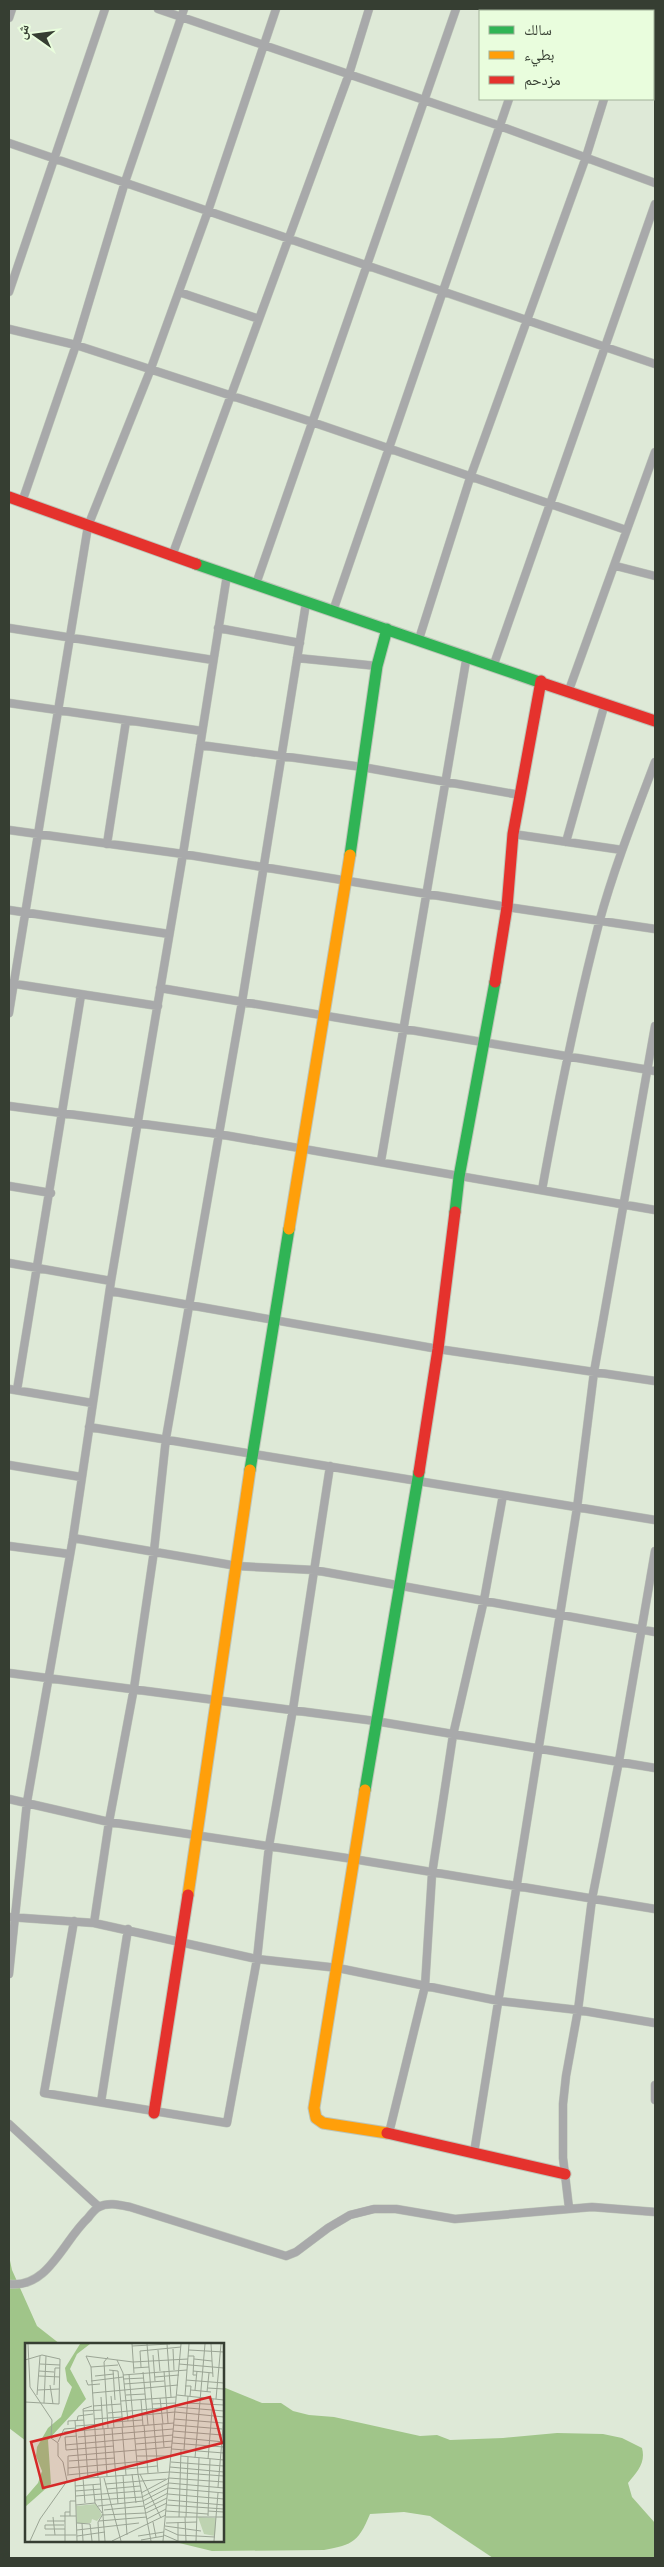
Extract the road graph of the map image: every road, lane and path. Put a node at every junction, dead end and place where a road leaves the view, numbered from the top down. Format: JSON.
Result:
{"nodes":[{"id":1,"x":12,"y":9,"type":"edge"},
{"id":2,"x":105,"y":9,"type":"edge"},
{"id":3,"x":158,"y":9,"type":"edge"},
{"id":4,"x":276,"y":9,"type":"edge"},
{"id":5,"x":370,"y":9,"type":"edge"},
{"id":6,"x":456,"y":9,"type":"edge"},
{"id":7,"x":183,"y":12,"type":"edge"},
{"id":8,"x":9,"y":18,"type":"edge"},
{"id":9,"x":264,"y":44,"type":"junction"},
{"id":10,"x":349,"y":74,"type":"junction"},
{"id":11,"x":509,"y":100,"type":"edge"},
{"id":12,"x":604,"y":100,"type":"edge"},
{"id":13,"x":426,"y":102,"type":"junction"},
{"id":14,"x":500,"y":126,"type":"junction"},
{"id":15,"x":9,"y":143,"type":"edge"},
{"id":16,"x":54,"y":157,"type":"junction"},
{"id":17,"x":586,"y":157,"type":"junction"},
{"id":18,"x":125,"y":182,"type":"junction"},
{"id":19,"x":655,"y":183,"type":"edge"},
{"id":20,"x":655,"y":204,"type":"edge"},
{"id":21,"x":208,"y":211,"type":"junction"},
{"id":22,"x":288,"y":238,"type":"junction"},
{"id":23,"x":366,"y":267,"type":"junction"},
{"id":24,"x":442,"y":291,"type":"junction"},
{"id":25,"x":9,"y":292,"type":"edge"},
{"id":26,"x":178,"y":292,"type":"junction"},
{"id":27,"x":259,"y":319,"type":"junction"},
{"id":28,"x":525,"y":321,"type":"junction"},
{"id":29,"x":9,"y":328,"type":"edge"},
{"id":30,"x":76,"y":345,"type":"junction"},
{"id":31,"x":605,"y":348,"type":"junction"},
{"id":32,"x":655,"y":364,"type":"edge"},
{"id":33,"x":150,"y":371,"type":"junction"},
{"id":34,"x":230,"y":396,"type":"junction"},
{"id":35,"x":312,"y":422,"type":"junction"},
{"id":36,"x":389,"y":449,"type":"junction"},
{"id":37,"x":655,"y":452,"type":"edge"},
{"id":38,"x":470,"y":478,"type":"junction"},
{"id":39,"x":9,"y":497,"type":"edge"},
{"id":40,"x":22,"y":502,"type":"junction"},
{"id":41,"x":550,"y":505,"type":"junction"},
{"id":42,"x":88,"y":526,"type":"junction"},
{"id":43,"x":626,"y":530,"type":"junction"},
{"id":44,"x":172,"y":556,"type":"junction"},
{"id":45,"x":616,"y":566,"type":"junction"},
{"id":46,"x":227,"y":575,"type":"junction"},
{"id":47,"x":655,"y":576,"type":"edge"},
{"id":48,"x":256,"y":584,"type":"junction"},
{"id":49,"x":306,"y":603,"type":"junction"},
{"id":50,"x":333,"y":611,"type":"junction"},
{"id":51,"x":9,"y":628,"type":"edge"},
{"id":52,"x":218,"y":628,"type":"junction"},
{"id":53,"x":387,"y":629,"type":"junction"},
{"id":54,"x":69,"y":638,"type":"junction"},
{"id":55,"x":419,"y":639,"type":"junction"},
{"id":56,"x":300,"y":643,"type":"junction"},
{"id":57,"x":467,"y":655,"type":"junction"},
{"id":58,"x":297,"y":658,"type":"junction"},
{"id":59,"x":213,"y":660,"type":"junction"},
{"id":60,"x":494,"y":664,"type":"junction"},
{"id":61,"x":377,"y":666,"type":"junction"},
{"id":62,"x":541,"y":681,"type":"junction"},
{"id":63,"x":570,"y":690,"type":"junction"},
{"id":64,"x":9,"y":702,"type":"edge"},
{"id":65,"x":605,"y":703,"type":"junction"},
{"id":66,"x":58,"y":710,"type":"junction"},
{"id":67,"x":655,"y":720,"type":"edge"},
{"id":68,"x":126,"y":721,"type":"junction"},
{"id":69,"x":202,"y":731,"type":"junction"},
{"id":70,"x":200,"y":745,"type":"junction"},
{"id":71,"x":281,"y":756,"type":"junction"},
{"id":72,"x":655,"y":762,"type":"edge"},
{"id":73,"x":362,"y":767,"type":"junction"},
{"id":74,"x":445,"y":782,"type":"junction"},
{"id":75,"x":520,"y":795,"type":"junction"},
{"id":76,"x":9,"y":830,"type":"edge"},
{"id":77,"x":36,"y":834,"type":"junction"},
{"id":78,"x":513,"y":834,"type":"junction"},
{"id":79,"x":566,"y":842,"type":"junction"},
{"id":80,"x":107,"y":844,"type":"junction"},
{"id":81,"x":622,"y":850,"type":"junction"},
{"id":82,"x":183,"y":854,"type":"junction"},
{"id":83,"x":263,"y":867,"type":"junction"},
{"id":84,"x":346,"y":880,"type":"junction"},
{"id":85,"x":426,"y":892,"type":"junction"},
{"id":86,"x":506,"y":907,"type":"junction"},
{"id":87,"x":9,"y":910,"type":"edge"},
{"id":88,"x":25,"y":912,"type":"junction"},
{"id":89,"x":600,"y":922,"type":"junction"},
{"id":90,"x":655,"y":929,"type":"edge"},
{"id":91,"x":169,"y":934,"type":"junction"},
{"id":92,"x":11,"y":984,"type":"edge"},
{"id":93,"x":160,"y":988,"type":"junction"},
{"id":94,"x":81,"y":995,"type":"junction"},
{"id":95,"x":242,"y":1002,"type":"junction"},
{"id":96,"x":158,"y":1006,"type":"junction"},
{"id":97,"x":9,"y":1014,"type":"edge"},
{"id":98,"x":322,"y":1016,"type":"junction"},
{"id":99,"x":655,"y":1026,"type":"edge"},
{"id":100,"x":405,"y":1029,"type":"junction"},
{"id":101,"x":485,"y":1041,"type":"junction"},
{"id":102,"x":566,"y":1056,"type":"junction"},
{"id":103,"x":652,"y":1070,"type":"edge"},
{"id":104,"x":9,"y":1106,"type":"edge"},
{"id":105,"x":63,"y":1114,"type":"junction"},
{"id":106,"x":138,"y":1123,"type":"junction"},
{"id":107,"x":218,"y":1134,"type":"junction"},
{"id":108,"x":301,"y":1149,"type":"junction"},
{"id":109,"x":381,"y":1161,"type":"junction"},
{"id":110,"x":459,"y":1177,"type":"junction"},
{"id":111,"x":9,"y":1186,"type":"edge"},
{"id":112,"x":542,"y":1190,"type":"junction"},
{"id":113,"x":51,"y":1193,"type":"junction"},
{"id":114,"x":624,"y":1204,"type":"junction"},
{"id":115,"x":655,"y":1210,"type":"edge"},
{"id":116,"x":9,"y":1263,"type":"edge"},
{"id":117,"x":37,"y":1269,"type":"junction"},
{"id":118,"x":111,"y":1281,"type":"junction"},
{"id":119,"x":110,"y":1292,"type":"junction"},
{"id":120,"x":189,"y":1304,"type":"junction"},
{"id":121,"x":274,"y":1320,"type":"junction"},
{"id":122,"x":438,"y":1349,"type":"junction"},
{"id":123,"x":594,"y":1372,"type":"junction"},
{"id":124,"x":655,"y":1381,"type":"edge"},
{"id":125,"x":9,"y":1389,"type":"edge"},
{"id":126,"x":17,"y":1390,"type":"junction"},
{"id":127,"x":92,"y":1403,"type":"junction"},
{"id":128,"x":89,"y":1427,"type":"junction"},
{"id":129,"x":166,"y":1438,"type":"junction"},
{"id":130,"x":252,"y":1453,"type":"junction"},
{"id":131,"x":9,"y":1465,"type":"edge"},
{"id":132,"x":330,"y":1466,"type":"junction"},
{"id":133,"x":81,"y":1477,"type":"junction"},
{"id":134,"x":418,"y":1480,"type":"junction"},
{"id":135,"x":503,"y":1495,"type":"junction"},
{"id":136,"x":577,"y":1508,"type":"junction"},
{"id":137,"x":655,"y":1520,"type":"edge"},
{"id":138,"x":73,"y":1538,"type":"junction"},
{"id":139,"x":9,"y":1546,"type":"edge"},
{"id":140,"x":154,"y":1551,"type":"junction"},
{"id":141,"x":655,"y":1551,"type":"edge"},
{"id":142,"x":69,"y":1554,"type":"junction"},
{"id":143,"x":237,"y":1566,"type":"junction"},
{"id":144,"x":314,"y":1570,"type":"junction"},
{"id":145,"x":399,"y":1585,"type":"junction"},
{"id":146,"x":484,"y":1600,"type":"junction"},
{"id":147,"x":560,"y":1613,"type":"junction"},
{"id":148,"x":642,"y":1628,"type":"junction"},
{"id":149,"x":655,"y":1632,"type":"edge"},
{"id":150,"x":9,"y":1673,"type":"edge"},
{"id":151,"x":50,"y":1677,"type":"junction"},
{"id":152,"x":134,"y":1688,"type":"junction"},
{"id":153,"x":215,"y":1700,"type":"junction"},
{"id":154,"x":293,"y":1709,"type":"junction"},
{"id":155,"x":375,"y":1721,"type":"junction"},
{"id":156,"x":453,"y":1735,"type":"junction"},
{"id":157,"x":540,"y":1748,"type":"junction"},
{"id":158,"x":619,"y":1761,"type":"junction"},
{"id":159,"x":655,"y":1768,"type":"edge"},
{"id":160,"x":9,"y":1799,"type":"edge"},
{"id":161,"x":27,"y":1802,"type":"junction"},
{"id":162,"x":109,"y":1822,"type":"junction"},
{"id":163,"x":195,"y":1835,"type":"junction"},
{"id":164,"x":268,"y":1846,"type":"junction"},
{"id":165,"x":353,"y":1859,"type":"junction"},
{"id":166,"x":432,"y":1874,"type":"junction"},
{"id":167,"x":516,"y":1887,"type":"junction"},
{"id":168,"x":592,"y":1899,"type":"junction"},
{"id":169,"x":655,"y":1909,"type":"edge"},
{"id":170,"x":12,"y":1917,"type":"edge"},
{"id":171,"x":74,"y":1922,"type":"junction"},
{"id":172,"x":94,"y":1923,"type":"junction"},
{"id":173,"x":128,"y":1929,"type":"junction"},
{"id":174,"x":182,"y":1942,"type":"junction"},
{"id":175,"x":257,"y":1959,"type":"junction"},
{"id":176,"x":338,"y":1968,"type":"junction"},
{"id":177,"x":9,"y":1974,"type":"edge"},
{"id":178,"x":425,"y":1986,"type":"junction"},
{"id":179,"x":500,"y":2001,"type":"junction"},
{"id":180,"x":578,"y":2010,"type":"junction"},
{"id":181,"x":655,"y":2023,"type":"edge"},
{"id":182,"x":655,"y":2085,"type":"edge"},
{"id":183,"x":655,"y":2100,"type":"edge"},
{"id":184,"x":101,"y":2102,"type":"junction"},
{"id":185,"x":154,"y":2113,"type":"junction"},
{"id":186,"x":9,"y":2124,"type":"edge"},
{"id":187,"x":389,"y":2132,"type":"junction"},
{"id":188,"x":474,"y":2153,"type":"junction"},
{"id":189,"x":565,"y":2174,"type":"junction"},
{"id":190,"x":99,"y":2207,"type":"junction"},
{"id":191,"x":569,"y":2208,"type":"junction"},
{"id":192,"x":655,"y":2212,"type":"edge"},
{"id":193,"x":9,"y":2284,"type":"edge"}],
"edges":[{"from":1,"to":8,"type":"street"},
{"from":2,"to":16,"type":"street"},
{"from":3,"to":7,"type":"street"},
{"from":4,"to":9,"type":"street"},
{"from":5,"to":10,"type":"street"},
{"from":6,"to":13,"type":"street"},
{"from":7,"to":9,"type":"street"},
{"from":7,"to":18,"type":"street"},
{"from":9,"to":10,"type":"street"},
{"from":9,"to":21,"type":"street"},
{"from":10,"to":13,"type":"street"},
{"from":10,"to":22,"type":"street"},
{"from":11,"to":14,"type":"street"},
{"from":12,"to":17,"type":"street"},
{"from":13,"to":14,"type":"street"},
{"from":13,"to":23,"type":"street"},
{"from":14,"to":17,"type":"street"},
{"from":14,"to":24,"type":"street"},
{"from":15,"to":16,"type":"street"},
{"from":16,"to":18,"type":"street"},
{"from":16,"to":25,"type":"street"},
{"from":17,"to":19,"type":"street"},
{"from":17,"to":28,"type":"street"},
{"from":18,"to":21,"type":"street"},
{"from":18,"to":30,"type":"street"},
{"from":20,"to":31,"type":"street"},
{"from":21,"to":22,"type":"street"},
{"from":21,"to":26,"type":"street"},
{"from":22,"to":23,"type":"street"},
{"from":22,"to":27,"type":"street"},
{"from":23,"to":24,"type":"street"},
{"from":23,"to":35,"type":"street"},
{"from":24,"to":28,"type":"street"},
{"from":24,"to":36,"type":"street"},
{"from":26,"to":27,"type":"street"},
{"from":26,"to":33,"type":"street"},
{"from":27,"to":34,"type":"street"},
{"from":28,"to":31,"type":"street"},
{"from":28,"to":38,"type":"street"},
{"from":29,"to":30,"type":"street"},
{"from":30,"to":33,"type":"street"},
{"from":30,"to":40,"type":"street"},
{"from":31,"to":32,"type":"street"},
{"from":31,"to":41,"type":"street"},
{"from":33,"to":34,"type":"street"},
{"from":33,"to":42,"type":"street"},
{"from":34,"to":35,"type":"street"},
{"from":34,"to":44,"type":"street"},
{"from":35,"to":36,"type":"street"},
{"from":35,"to":48,"type":"street"},
{"from":36,"to":38,"type":"street"},
{"from":36,"to":50,"type":"street"},
{"from":37,"to":43,"type":"street"},
{"from":38,"to":41,"type":"street"},
{"from":38,"to":55,"type":"street"},
{"from":39,"to":40,"type":"street"},
{"from":40,"to":42,"type":"street"},
{"from":41,"to":43,"type":"street"},
{"from":41,"to":60,"type":"street"},
{"from":42,"to":44,"type":"street"},
{"from":42,"to":54,"type":"street"},
{"from":43,"to":45,"type":"street"},
{"from":44,"to":46,"type":"street"},
{"from":45,"to":47,"type":"street"},
{"from":45,"to":63,"type":"street"},
{"from":46,"to":48,"type":"street"},
{"from":46,"to":52,"type":"street"},
{"from":48,"to":49,"type":"street"},
{"from":49,"to":50,"type":"street"},
{"from":49,"to":56,"type":"street"},
{"from":50,"to":53,"type":"street"},
{"from":51,"to":54,"type":"street"},
{"from":52,"to":56,"type":"street"},
{"from":52,"to":59,"type":"street"},
{"from":53,"to":55,"type":"street"},
{"from":53,"to":61,"type":"street"},
{"from":54,"to":59,"type":"street"},
{"from":54,"to":66,"type":"street"},
{"from":55,"to":57,"type":"street"},
{"from":56,"to":58,"type":"street"},
{"from":57,"to":60,"type":"street"},
{"from":57,"to":74,"type":"street"},
{"from":58,"to":61,"type":"street"},
{"from":58,"to":71,"type":"street"},
{"from":59,"to":69,"type":"street"},
{"from":60,"to":62,"type":"street"},
{"from":61,"to":73,"type":"street"},
{"from":62,"to":63,"type":"street"},
{"from":62,"to":75,"type":"street"},
{"from":63,"to":65,"type":"street"},
{"from":64,"to":66,"type":"street"},
{"from":65,"to":67,"type":"street"},
{"from":65,"to":79,"type":"street"},
{"from":66,"to":68,"type":"street"},
{"from":66,"to":77,"type":"street"},
{"from":68,"to":69,"type":"street"},
{"from":68,"to":80,"type":"street"},
{"from":69,"to":70,"type":"street"},
{"from":70,"to":71,"type":"street"},
{"from":70,"to":82,"type":"street"},
{"from":71,"to":73,"type":"street"},
{"from":71,"to":83,"type":"street"},
{"from":72,"to":81,"type":"street"},
{"from":73,"to":74,"type":"street"},
{"from":73,"to":84,"type":"street"},
{"from":74,"to":75,"type":"street"},
{"from":74,"to":85,"type":"street"},
{"from":75,"to":78,"type":"street"},
{"from":76,"to":77,"type":"street"},
{"from":77,"to":80,"type":"street"},
{"from":77,"to":88,"type":"street"},
{"from":78,"to":79,"type":"street"},
{"from":78,"to":86,"type":"street"},
{"from":79,"to":81,"type":"street"},
{"from":80,"to":82,"type":"street"},
{"from":81,"to":89,"type":"street"},
{"from":82,"to":83,"type":"street"},
{"from":82,"to":91,"type":"street"},
{"from":83,"to":84,"type":"street"},
{"from":83,"to":95,"type":"street"},
{"from":84,"to":85,"type":"street"},
{"from":84,"to":98,"type":"street"},
{"from":85,"to":86,"type":"street"},
{"from":85,"to":100,"type":"street"},
{"from":86,"to":89,"type":"street"},
{"from":86,"to":101,"type":"street"},
{"from":87,"to":88,"type":"street"},
{"from":88,"to":91,"type":"street"},
{"from":88,"to":92,"type":"street"},
{"from":89,"to":90,"type":"street"},
{"from":89,"to":102,"type":"street"},
{"from":91,"to":93,"type":"street"},
{"from":92,"to":94,"type":"street"},
{"from":92,"to":97,"type":"street"},
{"from":93,"to":95,"type":"street"},
{"from":93,"to":96,"type":"street"},
{"from":94,"to":96,"type":"street"},
{"from":94,"to":105,"type":"street"},
{"from":95,"to":98,"type":"street"},
{"from":95,"to":107,"type":"street"},
{"from":96,"to":106,"type":"street"},
{"from":98,"to":100,"type":"street"},
{"from":98,"to":108,"type":"street"},
{"from":99,"to":103,"type":"street"},
{"from":100,"to":101,"type":"street"},
{"from":100,"to":109,"type":"street"},
{"from":101,"to":102,"type":"street"},
{"from":101,"to":110,"type":"street"},
{"from":102,"to":103,"type":"street"},
{"from":102,"to":112,"type":"street"},
{"from":103,"to":114,"type":"street"},
{"from":104,"to":105,"type":"street"},
{"from":105,"to":106,"type":"street"},
{"from":105,"to":113,"type":"street"},
{"from":106,"to":107,"type":"street"},
{"from":106,"to":118,"type":"street"},
{"from":107,"to":108,"type":"street"},
{"from":107,"to":120,"type":"street"},
{"from":108,"to":109,"type":"street"},
{"from":108,"to":121,"type":"street"},
{"from":109,"to":110,"type":"street"},
{"from":110,"to":112,"type":"street"},
{"from":110,"to":122,"type":"street"},
{"from":111,"to":113,"type":"street"},
{"from":112,"to":114,"type":"street"},
{"from":113,"to":117,"type":"street"},
{"from":114,"to":115,"type":"street"},
{"from":114,"to":123,"type":"street"},
{"from":116,"to":117,"type":"street"},
{"from":117,"to":118,"type":"street"},
{"from":117,"to":126,"type":"street"},
{"from":118,"to":119,"type":"street"},
{"from":119,"to":120,"type":"street"},
{"from":119,"to":127,"type":"street"},
{"from":120,"to":121,"type":"street"},
{"from":120,"to":129,"type":"street"},
{"from":121,"to":122,"type":"street"},
{"from":121,"to":130,"type":"street"},
{"from":122,"to":123,"type":"street"},
{"from":122,"to":134,"type":"street"},
{"from":123,"to":124,"type":"street"},
{"from":123,"to":136,"type":"street"},
{"from":125,"to":126,"type":"street"},
{"from":126,"to":127,"type":"street"},
{"from":127,"to":128,"type":"street"},
{"from":128,"to":129,"type":"street"},
{"from":128,"to":133,"type":"street"},
{"from":129,"to":130,"type":"street"},
{"from":129,"to":140,"type":"street"},
{"from":130,"to":132,"type":"street"},
{"from":130,"to":143,"type":"street"},
{"from":131,"to":133,"type":"street"},
{"from":132,"to":134,"type":"street"},
{"from":132,"to":144,"type":"street"},
{"from":133,"to":138,"type":"street"},
{"from":134,"to":135,"type":"street"},
{"from":134,"to":145,"type":"street"},
{"from":135,"to":136,"type":"street"},
{"from":135,"to":146,"type":"street"},
{"from":136,"to":137,"type":"street"},
{"from":136,"to":147,"type":"street"},
{"from":138,"to":140,"type":"street"},
{"from":138,"to":142,"type":"street"},
{"from":139,"to":142,"type":"street"},
{"from":140,"to":143,"type":"street"},
{"from":140,"to":152,"type":"street"},
{"from":141,"to":148,"type":"street"},
{"from":142,"to":151,"type":"street"},
{"from":143,"to":144,"type":"street"},
{"from":143,"to":153,"type":"street"},
{"from":144,"to":145,"type":"street"},
{"from":144,"to":154,"type":"street"},
{"from":145,"to":146,"type":"street"},
{"from":145,"to":155,"type":"street"},
{"from":146,"to":147,"type":"street"},
{"from":146,"to":156,"type":"street"},
{"from":147,"to":148,"type":"street"},
{"from":147,"to":157,"type":"street"},
{"from":148,"to":149,"type":"street"},
{"from":148,"to":158,"type":"street"},
{"from":150,"to":151,"type":"street"},
{"from":151,"to":152,"type":"street"},
{"from":151,"to":161,"type":"street"},
{"from":152,"to":153,"type":"street"},
{"from":152,"to":162,"type":"street"},
{"from":153,"to":154,"type":"street"},
{"from":153,"to":163,"type":"street"},
{"from":154,"to":155,"type":"street"},
{"from":154,"to":164,"type":"street"},
{"from":155,"to":156,"type":"street"},
{"from":155,"to":165,"type":"street"},
{"from":156,"to":157,"type":"street"},
{"from":156,"to":166,"type":"street"},
{"from":157,"to":158,"type":"street"},
{"from":157,"to":167,"type":"street"},
{"from":158,"to":159,"type":"street"},
{"from":158,"to":168,"type":"street"},
{"from":160,"to":161,"type":"street"},
{"from":161,"to":162,"type":"street"},
{"from":161,"to":170,"type":"street"},
{"from":162,"to":163,"type":"street"},
{"from":162,"to":172,"type":"street"},
{"from":163,"to":164,"type":"street"},
{"from":163,"to":174,"type":"street"},
{"from":164,"to":165,"type":"street"},
{"from":164,"to":175,"type":"street"},
{"from":165,"to":166,"type":"street"},
{"from":165,"to":176,"type":"street"},
{"from":166,"to":167,"type":"street"},
{"from":166,"to":178,"type":"street"},
{"from":167,"to":168,"type":"street"},
{"from":167,"to":179,"type":"street"},
{"from":168,"to":169,"type":"street"},
{"from":168,"to":180,"type":"street"},
{"from":170,"to":171,"type":"street"},
{"from":170,"to":177,"type":"street"},
{"from":171,"to":172,"type":"street"},
{"from":171,"to":184,"type":"street"},
{"from":172,"to":173,"type":"street"},
{"from":173,"to":174,"type":"street"},
{"from":173,"to":184,"type":"street"},
{"from":174,"to":175,"type":"street"},
{"from":174,"to":185,"type":"street"},
{"from":175,"to":176,"type":"street"},
{"from":175,"to":185,"type":"street"},
{"from":176,"to":178,"type":"street"},
{"from":176,"to":187,"type":"street"},
{"from":178,"to":179,"type":"street"},
{"from":178,"to":187,"type":"street"},
{"from":179,"to":180,"type":"street"},
{"from":179,"to":188,"type":"street"},
{"from":180,"to":181,"type":"street"},
{"from":180,"to":189,"type":"street"},
{"from":182,"to":183,"type":"street"},
{"from":184,"to":185,"type":"street"},
{"from":186,"to":190,"type":"street"},
{"from":187,"to":188,"type":"street"},
{"from":188,"to":189,"type":"street"},
{"from":189,"to":191,"type":"street"},
{"from":190,"to":191,"type":"street"},
{"from":190,"to":193,"type":"street"},
{"from":191,"to":192,"type":"street"}]}
